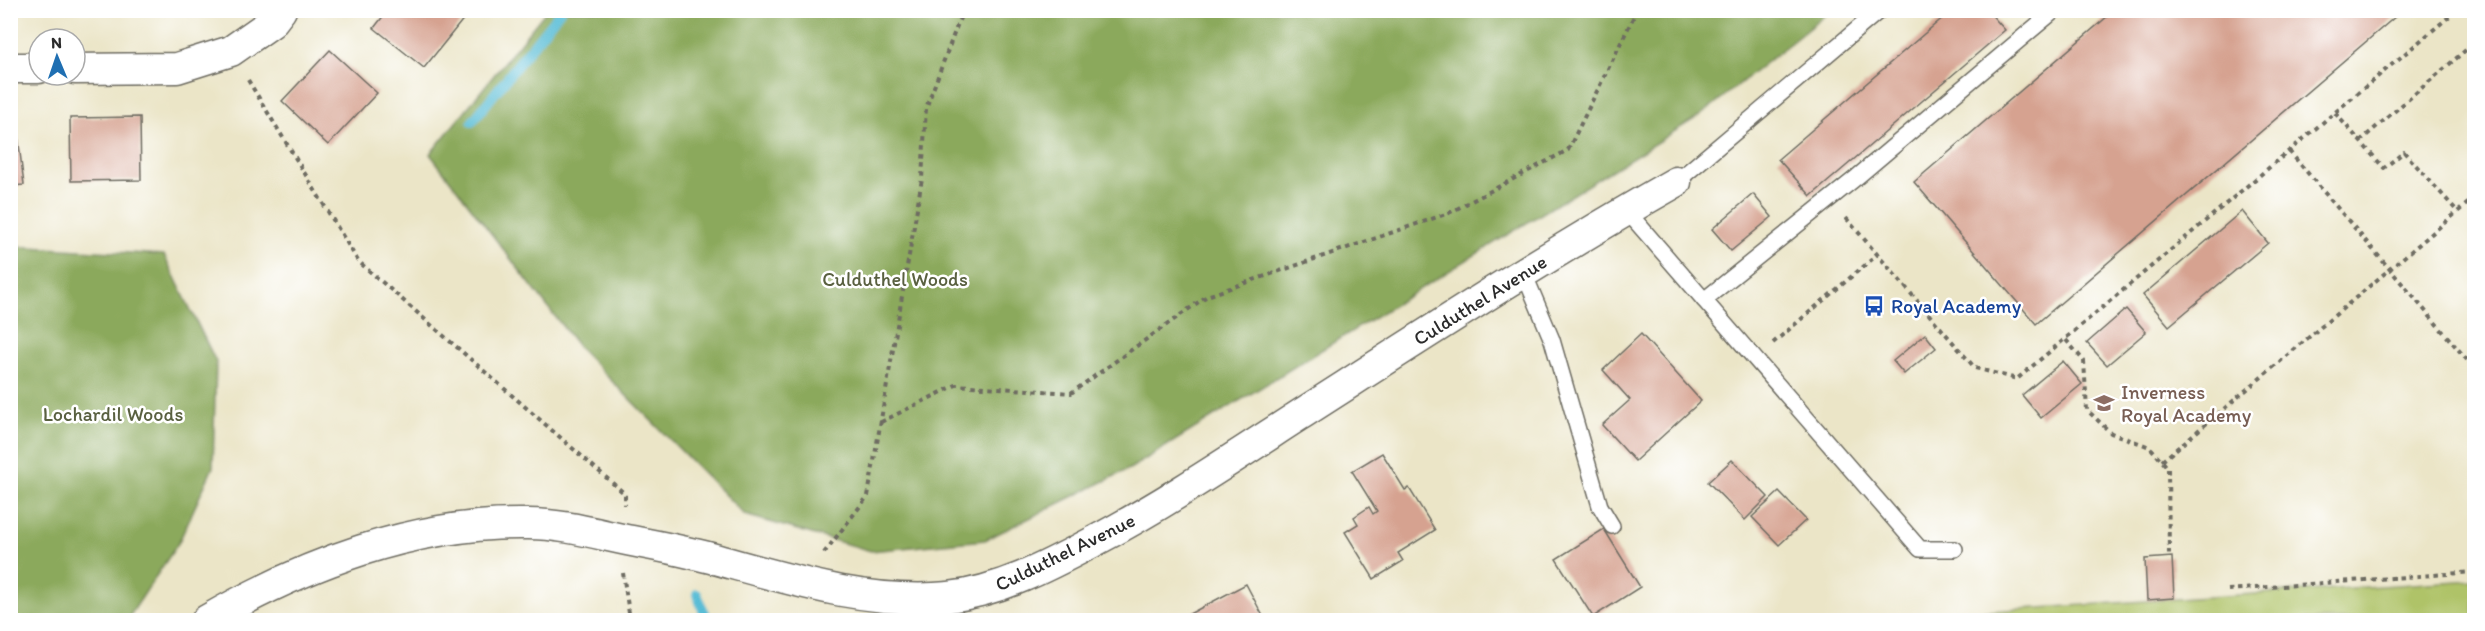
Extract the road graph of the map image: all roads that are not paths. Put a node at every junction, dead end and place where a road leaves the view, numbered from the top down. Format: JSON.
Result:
{"nodes":[{"id":1,"x":281,"y":10,"type":"edge"},
{"id":2,"x":1880,"y":10,"type":"edge"},
{"id":3,"x":2055,"y":10,"type":"edge"},
{"id":4,"x":10,"y":68,"type":"edge"},
{"id":5,"x":27,"y":68,"type":"edge"},
{"id":6,"x":87,"y":69,"type":"edge"},
{"id":7,"x":1676,"y":182,"type":"joint"},
{"id":8,"x":1626,"y":210,"type":"junction"},
{"id":9,"x":1523,"y":271,"type":"junction"},
{"id":10,"x":1704,"y":300,"type":"junction"},
{"id":11,"x":1612,"y":526,"type":"dead end"},
{"id":12,"x":1955,"y":549,"type":"dead end"},
{"id":13,"x":897,"y":609,"type":"edge"},
{"id":14,"x":207,"y":621,"type":"edge"}],
"edges":[{"from":1,"to":6,"type":"street"},
{"from":2,"to":7,"type":"lane"},
{"from":3,"to":10,"type":"lane"},
{"from":4,"to":5,"type":"street"},
{"from":7,"to":8,"type":"street","name":"Culduthel Avenue"},
{"from":8,"to":9,"type":"street","name":"Culduthel Avenue"},
{"from":8,"to":10,"type":"lane"},
{"from":9,"to":11,"type":"lane"},
{"from":9,"to":13,"type":"street","name":"Culduthel Avenue"},
{"from":10,"to":12,"type":"lane"},
{"from":13,"to":14,"type":"street","name":"Culduthel Avenue"}]}
